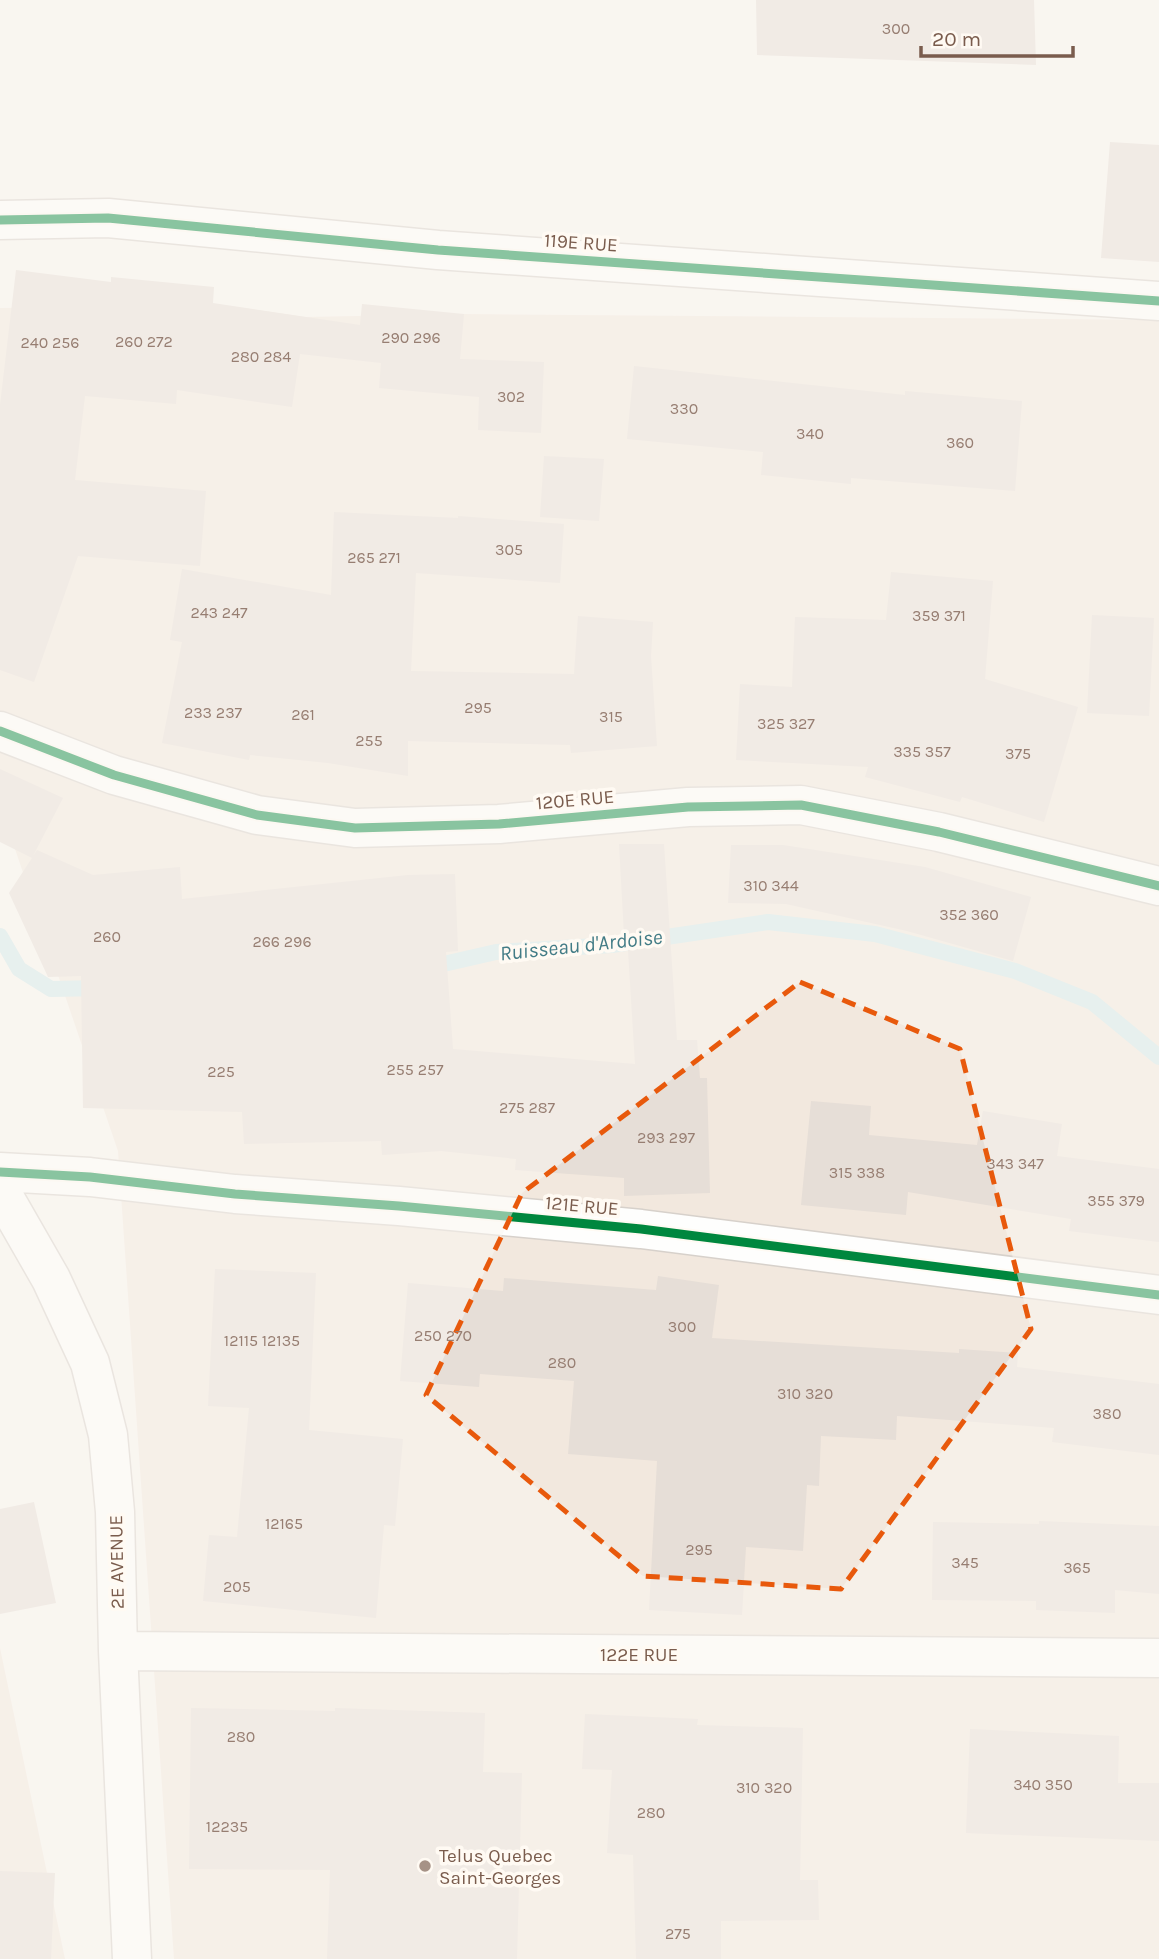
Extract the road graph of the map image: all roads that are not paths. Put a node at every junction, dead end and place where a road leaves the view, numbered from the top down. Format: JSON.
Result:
{"nodes":[{"id":1,"x":0,"y":220,"type":"edge"},
{"id":2,"x":1159,"y":302,"type":"edge"},
{"id":3,"x":0,"y":731,"type":"edge"},
{"id":4,"x":1159,"y":886,"type":"edge"},
{"id":5,"x":0,"y":1172,"type":"edge"},
{"id":6,"x":0,"y":1190,"type":"edge"},
{"id":7,"x":1159,"y":1295,"type":"edge"},
{"id":8,"x":118,"y":1651,"type":"junction"},
{"id":9,"x":1159,"y":1658,"type":"edge"},
{"id":10,"x":132,"y":1959,"type":"edge"}],
"edges":[{"from":1,"to":2,"type":"street","name":"119E RUE"},
{"from":3,"to":4,"type":"street","name":"120E RUE"},
{"from":5,"to":7,"type":"street","name":"121E RUE"},
{"from":6,"to":8,"type":"street","name":"2E AVENUE"},
{"from":8,"to":9,"type":"street","name":"122E RUE"},
{"from":8,"to":10,"type":"street","name":"2E AVENUE"}]}
